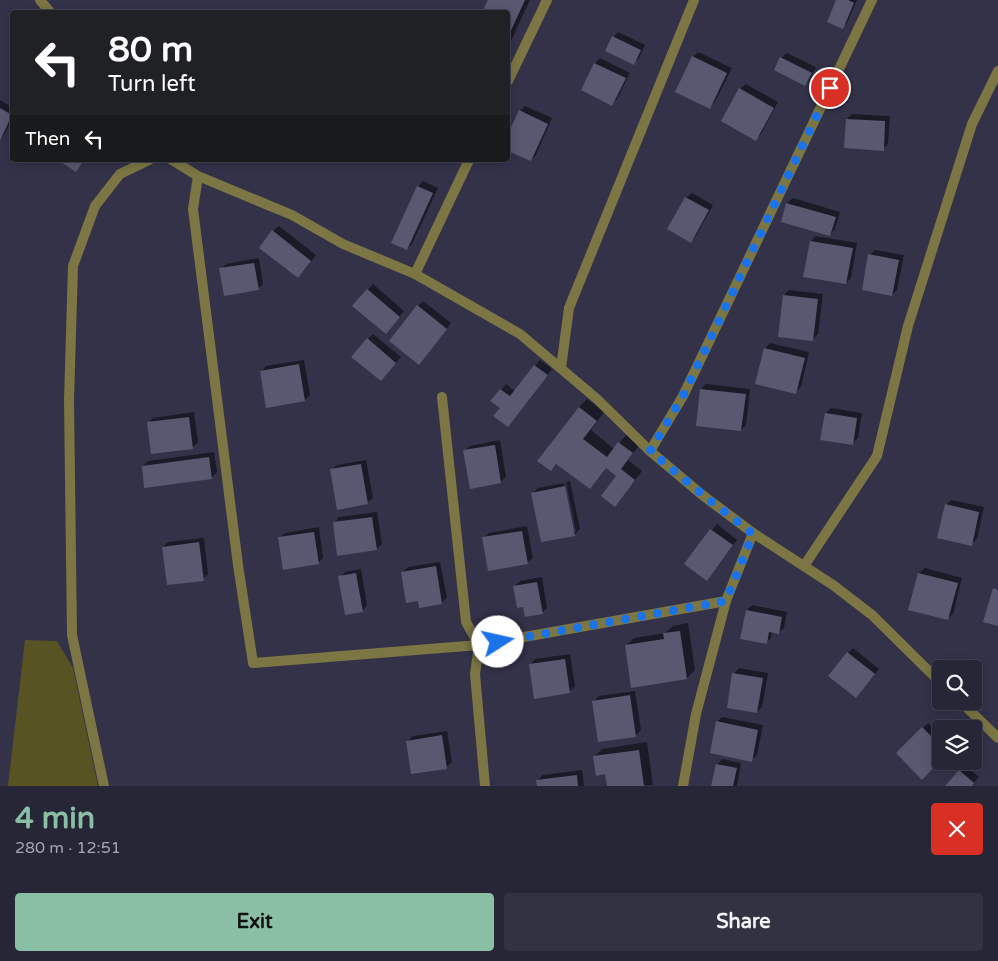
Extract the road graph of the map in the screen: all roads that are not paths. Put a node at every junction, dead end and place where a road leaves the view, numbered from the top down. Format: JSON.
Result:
{"nodes":[{"id":1,"x":40,"y":0,"type":"edge"},
{"id":2,"x":547,"y":0,"type":"edge"},
{"id":3,"x":694,"y":0,"type":"edge"},
{"id":4,"x":872,"y":0,"type":"edge"},
{"id":5,"x":48,"y":10,"type":"edge"},
{"id":6,"x":998,"y":71,"type":"edge"},
{"id":7,"x":510,"y":77,"type":"edge"},
{"id":8,"x":145,"y":162,"type":"edge"},
{"id":9,"x":175,"y":162,"type":"edge"},
{"id":10,"x":469,"y":162,"type":"edge"},
{"id":11,"x":198,"y":176,"type":"junction"},
{"id":12,"x":415,"y":274,"type":"junction"},
{"id":13,"x":561,"y":368,"type":"junction"},
{"id":14,"x":442,"y":397,"type":"dead end"},
{"id":15,"x":650,"y":451,"type":"junction"},
{"id":16,"x":753,"y":534,"type":"junction"},
{"id":17,"x":804,"y":566,"type":"junction"},
{"id":18,"x":726,"y":601,"type":"junction"},
{"id":19,"x":480,"y":645,"type":"junction"},
{"id":20,"x":932,"y":674,"type":"edge"},
{"id":21,"x":969,"y":710,"type":"edge"},
{"id":22,"x":998,"y":738,"type":"edge"},
{"id":23,"x":104,"y":786,"type":"edge"},
{"id":24,"x":485,"y":786,"type":"edge"},
{"id":25,"x":683,"y":786,"type":"edge"}],
"edges":[{"from":1,"to":5,"type":"street"},
{"from":2,"to":7,"type":"street"},
{"from":3,"to":13,"type":"street"},
{"from":4,"to":15,"type":"street"},
{"from":6,"to":17,"type":"street"},
{"from":8,"to":23,"type":"street"},
{"from":9,"to":11,"type":"street"},
{"from":10,"to":12,"type":"street"},
{"from":11,"to":12,"type":"street"},
{"from":11,"to":19,"type":"street"},
{"from":12,"to":13,"type":"street"},
{"from":13,"to":15,"type":"street"},
{"from":14,"to":19,"type":"street"},
{"from":15,"to":16,"type":"street"},
{"from":16,"to":17,"type":"street"},
{"from":16,"to":18,"type":"street"},
{"from":17,"to":20,"type":"street"},
{"from":18,"to":19,"type":"street"},
{"from":18,"to":25,"type":"street"},
{"from":19,"to":24,"type":"street"},
{"from":21,"to":22,"type":"street"}]}
